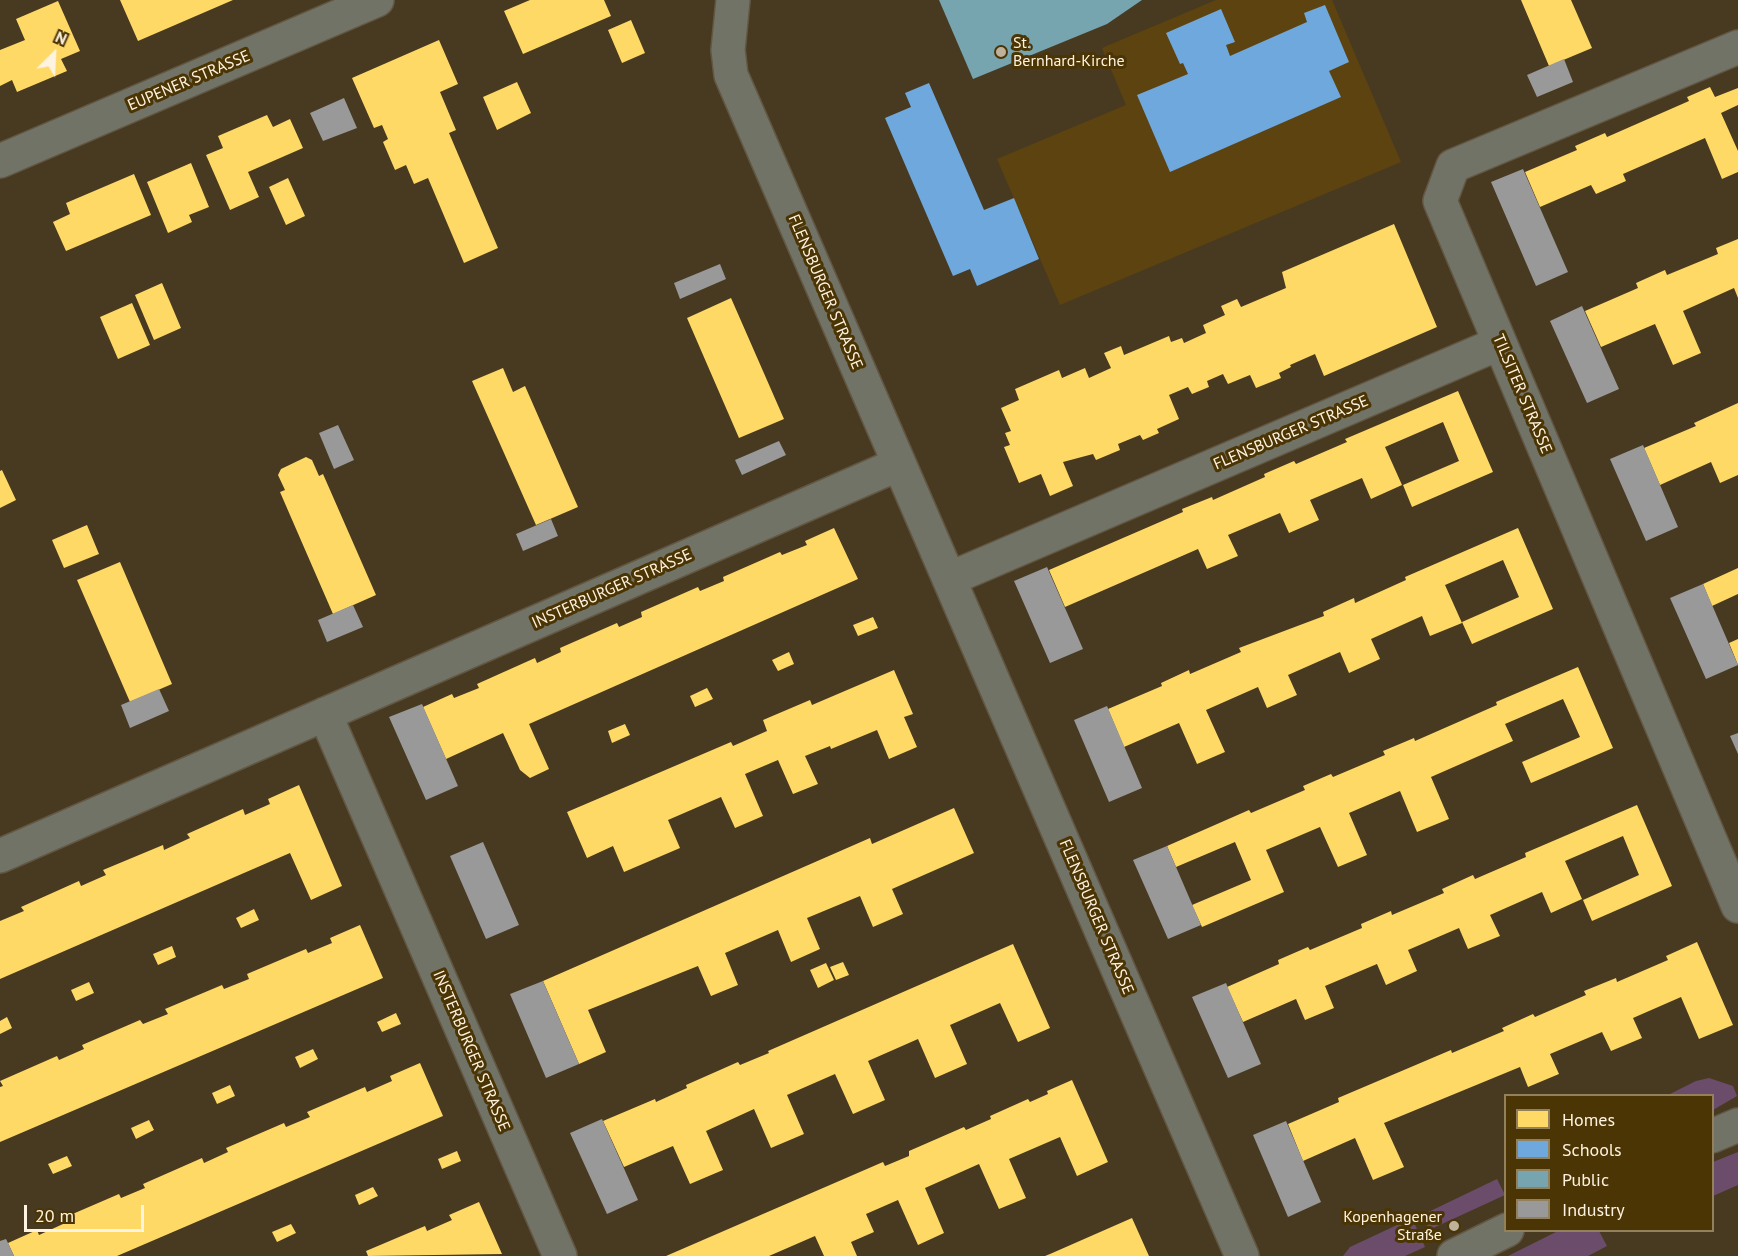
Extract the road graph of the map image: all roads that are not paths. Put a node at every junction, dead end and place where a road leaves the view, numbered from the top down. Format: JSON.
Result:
{"nodes":[{"id":1,"x":377,"y":0,"type":"edge"},
{"id":2,"x":733,"y":0,"type":"edge"},
{"id":3,"x":1738,"y":46,"type":"edge"},
{"id":4,"x":0,"y":161,"type":"edge"},
{"id":5,"x":1500,"y":344,"type":"junction"},
{"id":6,"x":899,"y":464,"type":"junction"},
{"id":7,"x":949,"y":579,"type":"junction"},
{"id":8,"x":325,"y":714,"type":"junction"},
{"id":9,"x":0,"y":856,"type":"edge"},
{"id":10,"x":1738,"y":906,"type":"edge"},
{"id":11,"x":1738,"y":1125,"type":"edge"},
{"id":12,"x":1714,"y":1136,"type":"edge"},
{"id":13,"x":1504,"y":1231,"type":"edge"},
{"id":14,"x":560,"y":1256,"type":"edge"},
{"id":15,"x":1242,"y":1256,"type":"edge"},
{"id":16,"x":1454,"y":1256,"type":"edge"}],
"edges":[{"from":1,"to":4,"type":"street","name":"EUPENER STRASSE"},
{"from":2,"to":6,"type":"street","name":"FLENSBURGER STRASSE"},
{"from":3,"to":5,"type":"street","name":"TILSITER STRASSE"},
{"from":5,"to":7,"type":"street","name":"FLENSBURGER STRASSE"},
{"from":5,"to":10,"type":"street","name":"TILSITER STRASSE"},
{"from":6,"to":7,"type":"street","name":"FLENSBURGER STRASSE"},
{"from":6,"to":8,"type":"street","name":"INSTERBURGER STRASSE"},
{"from":7,"to":15,"type":"street","name":"FLENSBURGER STRASSE"},
{"from":8,"to":9,"type":"street","name":"INSTERBURGER STRASSE"},
{"from":8,"to":14,"type":"street","name":"INSTERBURGER STRASSE"},
{"from":11,"to":12,"type":"street"},
{"from":13,"to":16,"type":"street"}]}
